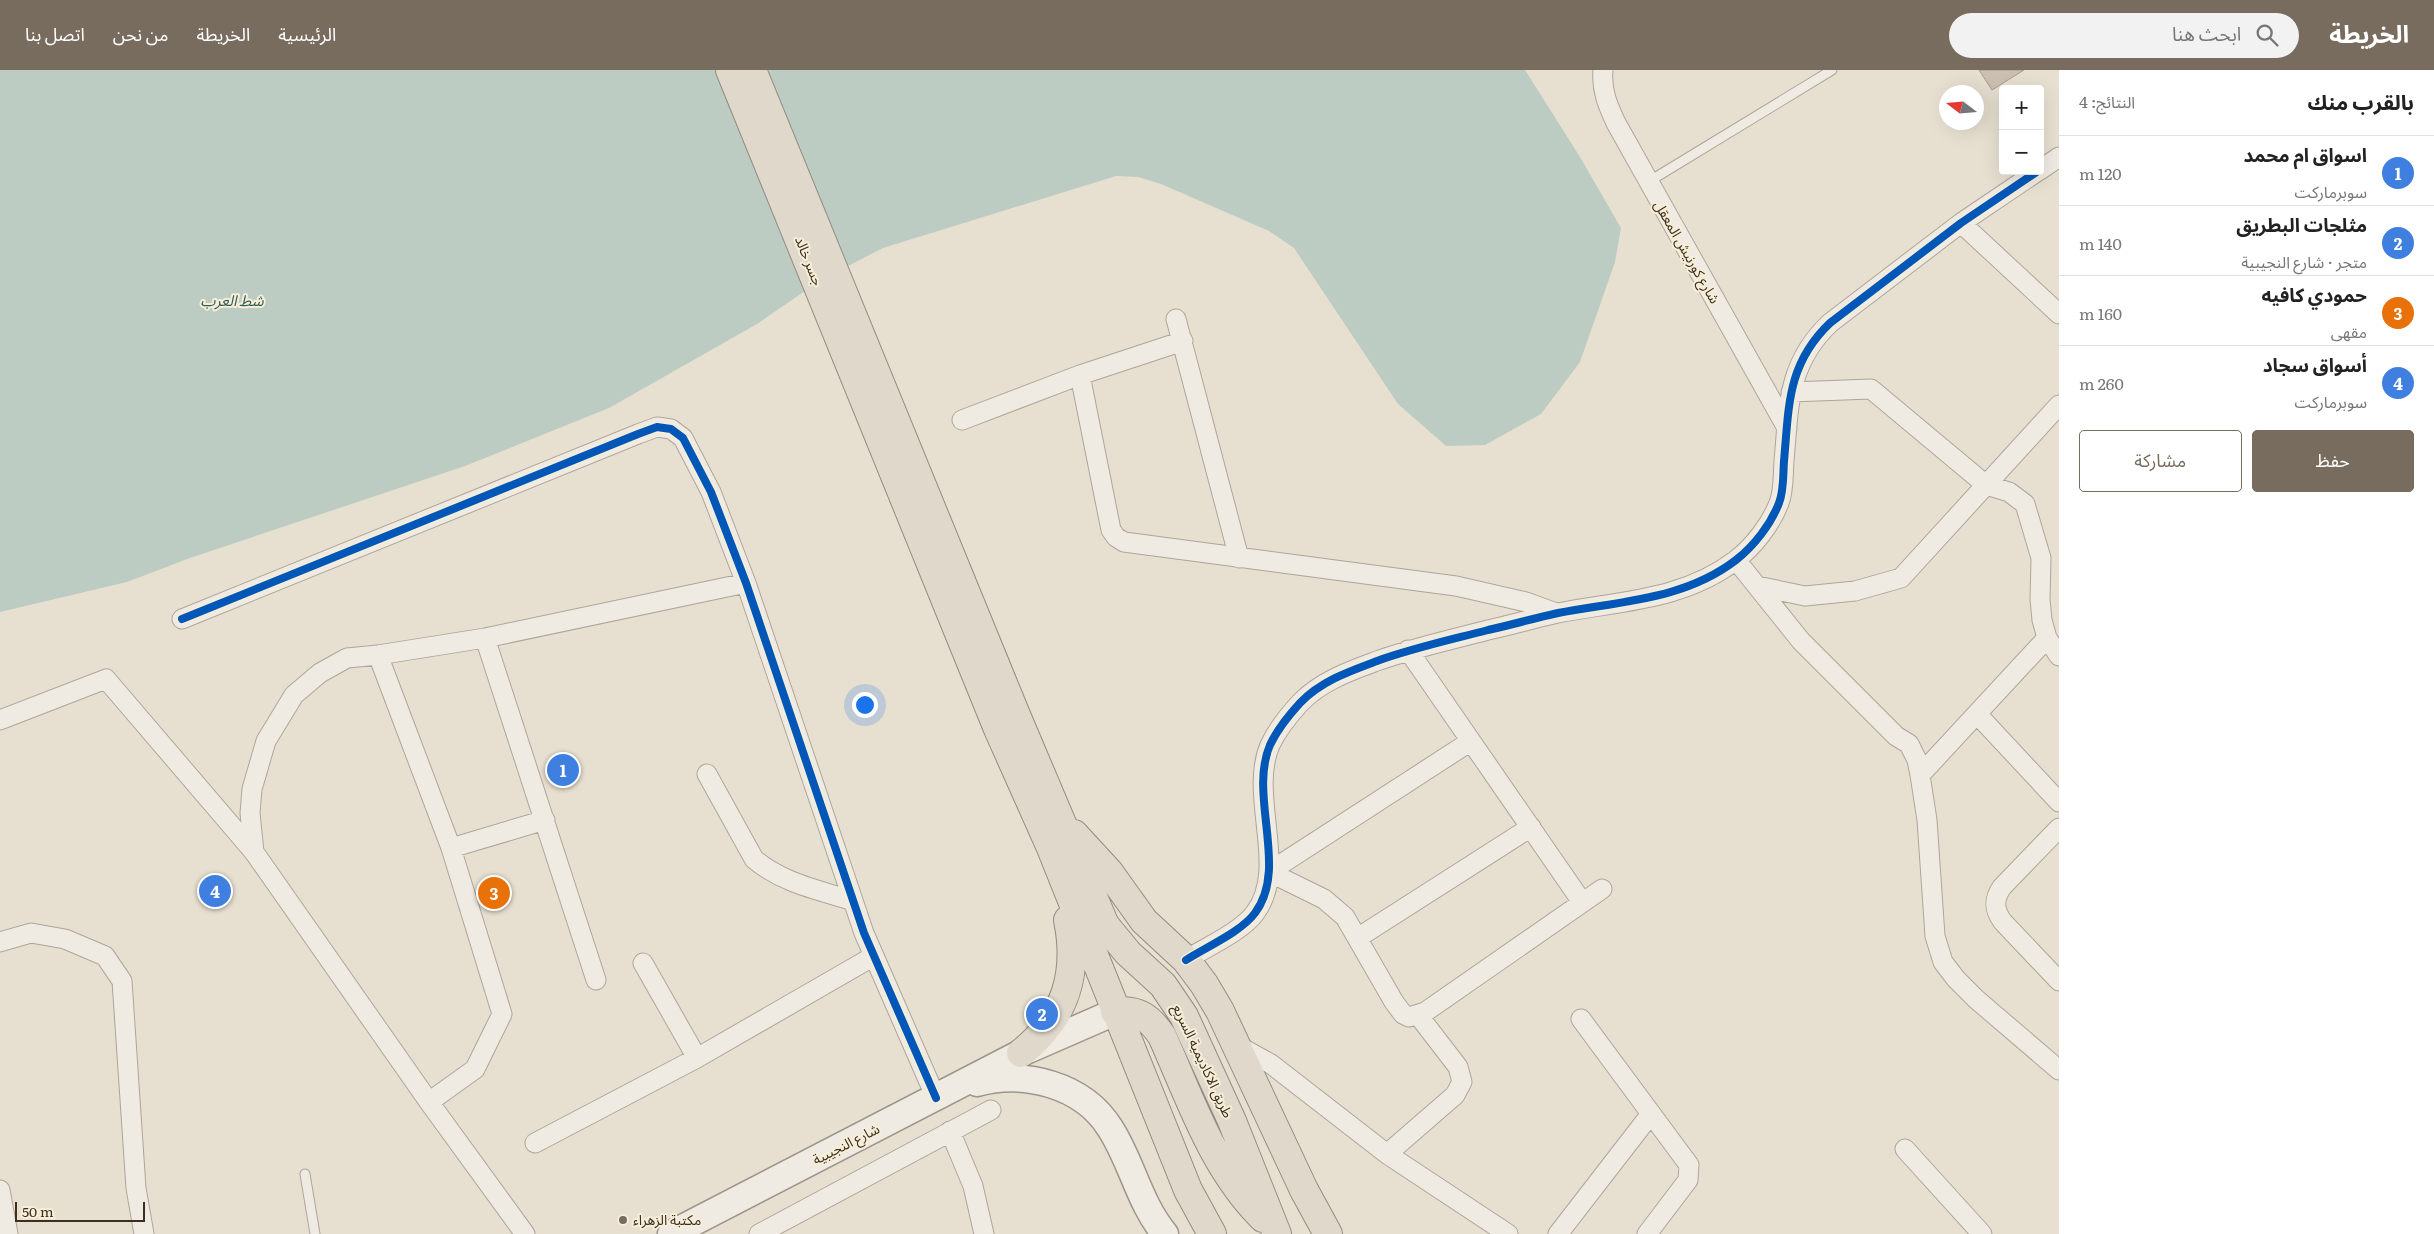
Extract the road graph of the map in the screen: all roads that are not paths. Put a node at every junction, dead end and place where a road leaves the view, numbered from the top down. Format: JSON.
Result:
{"nodes":[{"id":1,"x":730,"y":70,"type":"edge"},
{"id":2,"x":752,"y":70,"type":"edge"},
{"id":3,"x":1603,"y":70,"type":"edge"},
{"id":4,"x":1832,"y":70,"type":"edge"},
{"id":5,"x":2059,"y":157,"type":"edge"},
{"id":6,"x":2044,"y":167,"type":"edge"},
{"id":7,"x":2032,"y":175,"type":"edge"},
{"id":8,"x":1648,"y":182,"type":"junction"},
{"id":9,"x":1961,"y":223,"type":"junction"},
{"id":10,"x":2059,"y":314,"type":"edge"},
{"id":11,"x":1176,"y":320,"type":"dead end"},
{"id":12,"x":1183,"y":341,"type":"junction"},
{"id":13,"x":1080,"y":375,"type":"junction"},
{"id":14,"x":1791,"y":392,"type":"junction"},
{"id":15,"x":2059,"y":405,"type":"edge"},
{"id":16,"x":962,"y":420,"type":"dead end"},
{"id":17,"x":1787,"y":428,"type":"junction"},
{"id":18,"x":896,"y":448,"type":"junction"},
{"id":19,"x":1986,"y":484,"type":"junction"},
{"id":20,"x":1239,"y":558,"type":"junction"},
{"id":21,"x":1736,"y":560,"type":"junction"},
{"id":22,"x":746,"y":583,"type":"junction"},
{"id":23,"x":1757,"y":586,"type":"junction"},
{"id":24,"x":1556,"y":614,"type":"junction"},
{"id":25,"x":182,"y":619,"type":"dead end"},
{"id":26,"x":485,"y":638,"type":"junction"},
{"id":27,"x":2047,"y":638,"type":"junction"},
{"id":28,"x":1408,"y":650,"type":"junction"},
{"id":29,"x":378,"y":655,"type":"junction"},
{"id":30,"x":2059,"y":656,"type":"edge"},
{"id":31,"x":1977,"y":714,"type":"junction"},
{"id":32,"x":0,"y":720,"type":"edge"},
{"id":33,"x":1007,"y":722,"type":"junction"},
{"id":34,"x":1471,"y":741,"type":"junction"},
{"id":35,"x":707,"y":774,"type":"dead end"},
{"id":36,"x":1920,"y":775,"type":"junction"},
{"id":37,"x":2059,"y":802,"type":"edge"},
{"id":38,"x":545,"y":820,"type":"junction"},
{"id":39,"x":1062,"y":823,"type":"junction"},
{"id":40,"x":1530,"y":827,"type":"junction"},
{"id":41,"x":2059,"y":828,"type":"edge"},
{"id":42,"x":451,"y":848,"type":"junction"},
{"id":43,"x":254,"y":852,"type":"junction"},
{"id":44,"x":1058,"y":870,"type":"junction"},
{"id":45,"x":1269,"y":872,"type":"junction"},
{"id":46,"x":1602,"y":889,"type":"dead end"},
{"id":47,"x":853,"y":901,"type":"junction"},
{"id":48,"x":1582,"y":902,"type":"junction"},
{"id":49,"x":1359,"y":937,"type":"junction"},
{"id":50,"x":0,"y":942,"type":"edge"},
{"id":51,"x":874,"y":956,"type":"junction"},
{"id":52,"x":1186,"y":960,"type":"junction"},
{"id":53,"x":643,"y":962,"type":"dead end"},
{"id":54,"x":596,"y":980,"type":"dead end"},
{"id":55,"x":2059,"y":981,"type":"edge"},
{"id":56,"x":1115,"y":1012,"type":"junction"},
{"id":57,"x":1418,"y":1016,"type":"junction"},
{"id":58,"x":1581,"y":1019,"type":"dead end"},
{"id":59,"x":1233,"y":1043,"type":"junction"},
{"id":60,"x":1021,"y":1053,"type":"junction"},
{"id":61,"x":697,"y":1058,"type":"junction"},
{"id":62,"x":2059,"y":1070,"type":"edge"},
{"id":63,"x":941,"y":1095,"type":"junction"},
{"id":64,"x":429,"y":1102,"type":"junction"},
{"id":65,"x":991,"y":1110,"type":"dead end"},
{"id":66,"x":1650,"y":1115,"type":"junction"},
{"id":67,"x":950,"y":1131,"type":"junction"},
{"id":68,"x":535,"y":1143,"type":"dead end"},
{"id":69,"x":1904,"y":1150,"type":"dead end"},
{"id":70,"x":1387,"y":1154,"type":"junction"},
{"id":71,"x":305,"y":1174,"type":"dead end"},
{"id":72,"x":0,"y":1190,"type":"edge"},
{"id":73,"x":1275,"y":1231,"type":"edge"},
{"id":74,"x":987,"y":1233,"type":"edge"},
{"id":75,"x":8,"y":1234,"type":"edge"},
{"id":76,"x":144,"y":1234,"type":"edge"},
{"id":77,"x":315,"y":1234,"type":"edge"},
{"id":78,"x":525,"y":1234,"type":"edge"},
{"id":79,"x":671,"y":1234,"type":"edge"},
{"id":80,"x":759,"y":1234,"type":"edge"},
{"id":81,"x":1165,"y":1234,"type":"edge"},
{"id":82,"x":1212,"y":1234,"type":"edge"},
{"id":83,"x":1328,"y":1234,"type":"edge"},
{"id":84,"x":1508,"y":1234,"type":"edge"},
{"id":85,"x":1558,"y":1234,"type":"edge"},
{"id":86,"x":1647,"y":1234,"type":"edge"},
{"id":87,"x":1982,"y":1234,"type":"edge"}],
"edges":[{"from":1,"to":18,"type":"highway","name":"جسر خالد"},
{"from":2,"to":18,"type":"highway","name":"جسر خالد"},
{"from":3,"to":8,"type":"street","name":"شارع كورنيش المعقل"},
{"from":4,"to":8,"type":"lane"},
{"from":5,"to":6,"type":"street"},
{"from":7,"to":9,"type":"street"},
{"from":8,"to":17,"type":"street","name":"شارع كورنيش المعقل"},
{"from":9,"to":10,"type":"street"},
{"from":9,"to":14,"type":"street"},
{"from":11,"to":12,"type":"street"},
{"from":12,"to":13,"type":"street"},
{"from":12,"to":20,"type":"street"},
{"from":13,"to":16,"type":"street"},
{"from":13,"to":20,"type":"street"},
{"from":14,"to":17,"type":"street"},
{"from":14,"to":19,"type":"street"},
{"from":15,"to":19,"type":"street"},
{"from":17,"to":21,"type":"street"},
{"from":18,"to":33,"type":"highway"},
{"from":19,"to":23,"type":"street"},
{"from":19,"to":27,"type":"street"},
{"from":20,"to":24,"type":"street"},
{"from":21,"to":23,"type":"street"},
{"from":21,"to":24,"type":"street"},
{"from":22,"to":25,"type":"street"},
{"from":22,"to":26,"type":"street"},
{"from":22,"to":47,"type":"street"},
{"from":23,"to":36,"type":"street"},
{"from":24,"to":28,"type":"street"},
{"from":26,"to":29,"type":"street"},
{"from":26,"to":38,"type":"street"},
{"from":27,"to":30,"type":"street"},
{"from":27,"to":31,"type":"street"},
{"from":28,"to":34,"type":"street"},
{"from":28,"to":45,"type":"street"},
{"from":29,"to":42,"type":"street"},
{"from":29,"to":43,"type":"street"},
{"from":31,"to":36,"type":"street"},
{"from":31,"to":37,"type":"street"},
{"from":32,"to":43,"type":"street"},
{"from":33,"to":39,"type":"highway","name":"طريق الاكاديمية السريع"},
{"from":33,"to":44,"type":"highway"},
{"from":34,"to":40,"type":"street"},
{"from":34,"to":45,"type":"street"},
{"from":35,"to":47,"type":"street"},
{"from":36,"to":62,"type":"street"},
{"from":38,"to":42,"type":"street"},
{"from":38,"to":54,"type":"street"},
{"from":39,"to":52,"type":"highway"},
{"from":39,"to":73,"type":"highway","name":"طريق الاكاديمية السريع"},
{"from":40,"to":48,"type":"street"},
{"from":40,"to":49,"type":"street"},
{"from":41,"to":55,"type":"street"},
{"from":42,"to":64,"type":"street"},
{"from":43,"to":64,"type":"street"},
{"from":44,"to":56,"type":"highway"},
{"from":44,"to":60,"type":"highway"},
{"from":45,"to":49,"type":"street"},
{"from":45,"to":52,"type":"street"},
{"from":46,"to":48,"type":"street"},
{"from":47,"to":51,"type":"street"},
{"from":48,"to":57,"type":"street"},
{"from":49,"to":57,"type":"street"},
{"from":50,"to":76,"type":"street"},
{"from":51,"to":61,"type":"street"},
{"from":51,"to":63,"type":"street"},
{"from":52,"to":59,"type":"highway"},
{"from":53,"to":61,"type":"street"},
{"from":56,"to":60,"type":"main road","name":"شارع النجيبية"},
{"from":56,"to":73,"type":"highway"},
{"from":56,"to":82,"type":"highway"},
{"from":57,"to":70,"type":"street"},
{"from":58,"to":66,"type":"street"},
{"from":59,"to":70,"type":"street"},
{"from":59,"to":83,"type":"highway"},
{"from":60,"to":63,"type":"main road","name":"شارع النجيبية"},
{"from":61,"to":68,"type":"street"},
{"from":63,"to":79,"type":"main road","name":"شارع النجيبية"},
{"from":63,"to":81,"type":"main road"},
{"from":64,"to":78,"type":"street"},
{"from":65,"to":67,"type":"street"},
{"from":66,"to":85,"type":"street"},
{"from":66,"to":86,"type":"street"},
{"from":67,"to":74,"type":"street"},
{"from":67,"to":80,"type":"street"},
{"from":69,"to":87,"type":"street"},
{"from":70,"to":84,"type":"street"},
{"from":71,"to":77,"type":"lane"},
{"from":72,"to":75,"type":"street"}]}
